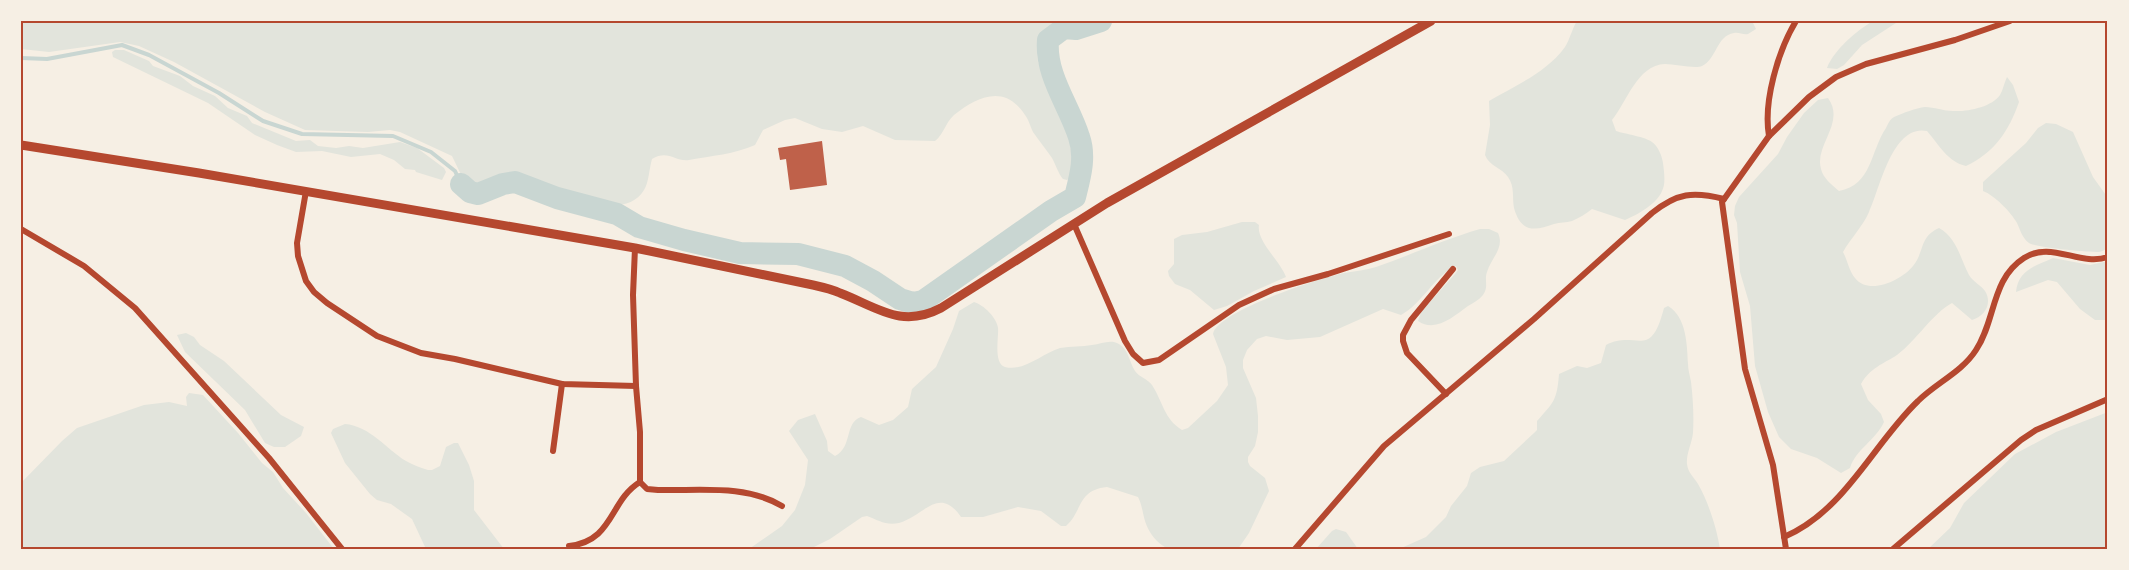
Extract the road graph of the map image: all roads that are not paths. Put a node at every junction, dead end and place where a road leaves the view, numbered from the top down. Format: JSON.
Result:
{"nodes":[{"id":1,"x":1431,"y":21,"type":"edge"},
{"id":2,"x":1796,"y":21,"type":"edge"},
{"id":3,"x":2010,"y":21,"type":"edge"},
{"id":4,"x":1768,"y":136,"type":"junction"},
{"id":5,"x":21,"y":145,"type":"edge"},
{"id":6,"x":306,"y":192,"type":"junction"},
{"id":7,"x":1724,"y":199,"type":"junction"},
{"id":8,"x":1074,"y":224,"type":"junction"},
{"id":9,"x":21,"y":229,"type":"edge"},
{"id":10,"x":1449,"y":234,"type":"dead end"},
{"id":11,"x":635,"y":248,"type":"junction"},
{"id":12,"x":2108,"y":257,"type":"edge"},
{"id":13,"x":1453,"y":269,"type":"dead end"},
{"id":14,"x":562,"y":384,"type":"junction"},
{"id":15,"x":636,"y":386,"type":"junction"},
{"id":16,"x":1446,"y":394,"type":"junction"},
{"id":17,"x":2108,"y":399,"type":"edge"},
{"id":18,"x":553,"y":451,"type":"dead end"},
{"id":19,"x":640,"y":482,"type":"junction"},
{"id":20,"x":782,"y":506,"type":"dead end"},
{"id":21,"x":1784,"y":537,"type":"junction"},
{"id":22,"x":569,"y":546,"type":"dead end"},
{"id":23,"x":342,"y":549,"type":"edge"},
{"id":24,"x":1295,"y":549,"type":"edge"},
{"id":25,"x":1786,"y":549,"type":"edge"},
{"id":26,"x":1893,"y":549,"type":"edge"}],
"edges":[{"from":1,"to":8,"type":"street"},
{"from":2,"to":4,"type":"street"},
{"from":3,"to":4,"type":"street"},
{"from":4,"to":7,"type":"street"},
{"from":5,"to":6,"type":"street"},
{"from":6,"to":11,"type":"street"},
{"from":6,"to":14,"type":"street"},
{"from":7,"to":16,"type":"street"},
{"from":7,"to":21,"type":"street"},
{"from":8,"to":10,"type":"street"},
{"from":8,"to":11,"type":"street"},
{"from":9,"to":23,"type":"street"},
{"from":11,"to":15,"type":"street"},
{"from":12,"to":21,"type":"street"},
{"from":13,"to":16,"type":"street"},
{"from":14,"to":15,"type":"street"},
{"from":14,"to":18,"type":"street"},
{"from":15,"to":19,"type":"street"},
{"from":16,"to":24,"type":"street"},
{"from":17,"to":26,"type":"street"},
{"from":19,"to":20,"type":"street"},
{"from":19,"to":22,"type":"street"},
{"from":21,"to":25,"type":"street"}]}
